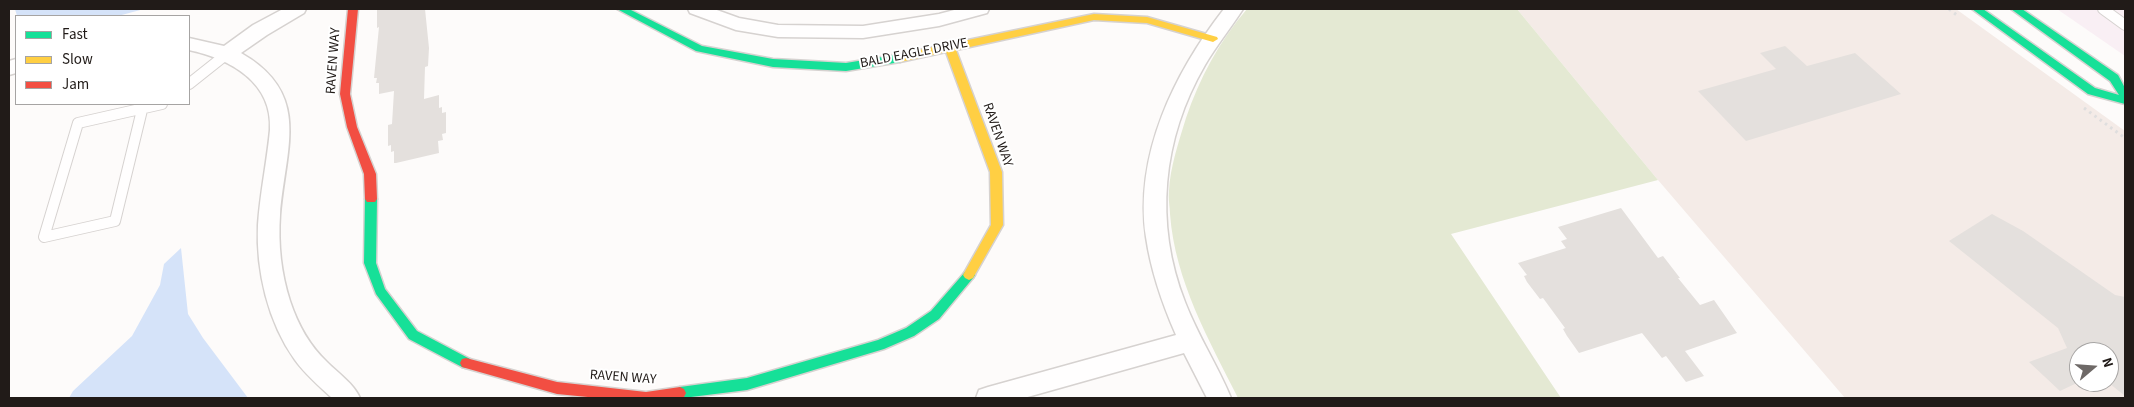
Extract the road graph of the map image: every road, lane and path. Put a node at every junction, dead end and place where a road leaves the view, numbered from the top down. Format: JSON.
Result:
{"nodes":[{"id":1,"x":297,"y":9,"type":"edge"},
{"id":2,"x":353,"y":9,"type":"edge"},
{"id":3,"x":622,"y":9,"type":"edge"},
{"id":4,"x":697,"y":9,"type":"edge"},
{"id":5,"x":980,"y":9,"type":"edge"},
{"id":6,"x":1234,"y":9,"type":"edge"},
{"id":7,"x":1977,"y":9,"type":"edge"},
{"id":8,"x":2016,"y":9,"type":"edge"},
{"id":9,"x":2104,"y":9,"type":"edge"},
{"id":10,"x":2125,"y":25,"type":"edge"},
{"id":11,"x":1213,"y":39,"type":"junction"},
{"id":12,"x":190,"y":44,"type":"edge"},
{"id":13,"x":950,"y":48,"type":"junction"},
{"id":14,"x":228,"y":53,"type":"junction"},
{"id":15,"x":190,"y":83,"type":"edge"},
{"id":16,"x":2125,"y":98,"type":"edge"},
{"id":17,"x":159,"y":105,"type":"edge"},
{"id":18,"x":142,"y":110,"type":"junction"},
{"id":19,"x":1190,"y":341,"type":"junction"},
{"id":20,"x":348,"y":398,"type":"edge"},
{"id":21,"x":988,"y":398,"type":"edge"},
{"id":22,"x":1219,"y":398,"type":"edge"}],
"edges":[{"from":1,"to":14,"type":"street"},
{"from":2,"to":13,"type":"street","name":"RAVEN WAY"},
{"from":3,"to":13,"type":"street","name":"BALD EAGLE DRIVE"},
{"from":4,"to":5,"type":"street"},
{"from":6,"to":11,"type":"street"},
{"from":7,"to":16,"type":"street"},
{"from":8,"to":16,"type":"street"},
{"from":9,"to":10,"type":"lane"},
{"from":11,"to":13,"type":"street","name":"BALD EAGLE DRIVE"},
{"from":11,"to":19,"type":"street"},
{"from":12,"to":14,"type":"street"},
{"from":14,"to":15,"type":"lane"},
{"from":14,"to":20,"type":"street"},
{"from":17,"to":18,"type":"lane"},
{"from":18,"to":18,"type":"lane"},
{"from":19,"to":21,"type":"street"},
{"from":19,"to":22,"type":"street"}]}
